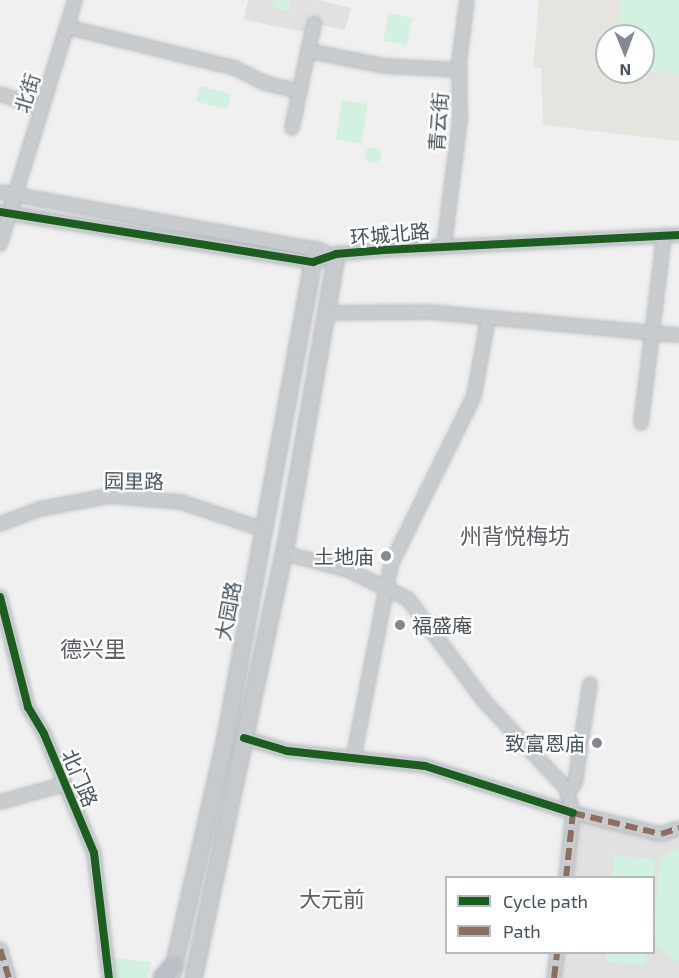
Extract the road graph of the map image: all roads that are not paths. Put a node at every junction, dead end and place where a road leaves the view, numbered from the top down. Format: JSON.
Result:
{"nodes":[{"id":1,"x":75,"y":0,"type":"edge"},
{"id":2,"x":467,"y":0,"type":"edge"},
{"id":3,"x":315,"y":24,"type":"dead end"},
{"id":4,"x":67,"y":27,"type":"junction"},
{"id":5,"x":308,"y":51,"type":"junction"},
{"id":6,"x":460,"y":70,"type":"junction"},
{"id":7,"x":300,"y":92,"type":"junction"},
{"id":8,"x":0,"y":94,"type":"edge"},
{"id":9,"x":42,"y":108,"type":"junction"},
{"id":10,"x":292,"y":128,"type":"dead end"},
{"id":11,"x":0,"y":192,"type":"edge"},
{"id":12,"x":15,"y":196,"type":"junction"},
{"id":13,"x":5,"y":213,"type":"edge"},
{"id":14,"x":664,"y":235,"type":"junction"},
{"id":15,"x":679,"y":235,"type":"edge"},
{"id":16,"x":0,"y":244,"type":"edge"},
{"id":17,"x":444,"y":246,"type":"junction"},
{"id":18,"x":336,"y":255,"type":"junction"},
{"id":19,"x":314,"y":256,"type":"junction"},
{"id":20,"x":327,"y":313,"type":"junction"},
{"id":21,"x":488,"y":318,"type":"junction"},
{"id":22,"x":652,"y":333,"type":"junction"},
{"id":23,"x":679,"y":335,"type":"edge"},
{"id":24,"x":641,"y":423,"type":"dead end"},
{"id":25,"x":0,"y":524,"type":"edge"},
{"id":26,"x":266,"y":530,"type":"junction"},
{"id":27,"x":283,"y":553,"type":"junction"},
{"id":28,"x":384,"y":587,"type":"junction"},
{"id":29,"x":0,"y":597,"type":"edge"},
{"id":30,"x":590,"y":684,"type":"dead end"},
{"id":31,"x":244,"y":738,"type":"junction"},
{"id":32,"x":354,"y":755,"type":"junction"},
{"id":33,"x":65,"y":784,"type":"junction"},
{"id":34,"x":568,"y":792,"type":"junction"},
{"id":35,"x":0,"y":802,"type":"edge"},
{"id":36,"x":573,"y":813,"type":"junction"},
{"id":37,"x":679,"y":828,"type":"edge"},
{"id":38,"x":566,"y":876,"type":"edge"},
{"id":39,"x":0,"y":949,"type":"edge"},
{"id":40,"x":557,"y":954,"type":"edge"},
{"id":41,"x":169,"y":974,"type":"edge"},
{"id":42,"x":194,"y":976,"type":"edge"},
{"id":43,"x":9,"y":978,"type":"edge"},
{"id":44,"x":109,"y":978,"type":"edge"},
{"id":45,"x":554,"y":978,"type":"edge"}],
"edges":[{"from":1,"to":4,"type":"street","name":"北街"},
{"from":2,"to":6,"type":"street","name":"青云街"},
{"from":3,"to":5,"type":"street"},
{"from":4,"to":7,"type":"street"},
{"from":4,"to":9,"type":"street","name":"北街"},
{"from":5,"to":6,"type":"street"},
{"from":5,"to":7,"type":"street"},
{"from":6,"to":17,"type":"street","name":"青云街"},
{"from":7,"to":10,"type":"street"},
{"from":8,"to":9,"type":"street"},
{"from":9,"to":12,"type":"street","name":"北街"},
{"from":11,"to":12,"type":"street","name":"环城北路"},
{"from":12,"to":13,"type":"street"},
{"from":12,"to":19,"type":"street","name":"环城北路"},
{"from":13,"to":16,"type":"street"},
{"from":13,"to":19,"type":"street","name":"环城北路"},
{"from":14,"to":15,"type":"street","name":"环城北路"},
{"from":14,"to":17,"type":"street","name":"环城北路"},
{"from":14,"to":22,"type":"street"},
{"from":17,"to":18,"type":"street","name":"环城北路"},
{"from":18,"to":19,"type":"street","name":"环城北路"},
{"from":18,"to":20,"type":"main road"},
{"from":19,"to":26,"type":"main road","name":"大园路"},
{"from":20,"to":21,"type":"street"},
{"from":20,"to":27,"type":"main road"},
{"from":21,"to":22,"type":"street"},
{"from":21,"to":28,"type":"street"},
{"from":22,"to":23,"type":"street"},
{"from":22,"to":24,"type":"street"},
{"from":25,"to":26,"type":"street","name":"园里路"},
{"from":26,"to":41,"type":"main road","name":"大园路"},
{"from":27,"to":28,"type":"street"},
{"from":27,"to":31,"type":"main road"},
{"from":28,"to":32,"type":"street"},
{"from":28,"to":34,"type":"street"},
{"from":29,"to":33,"type":"street","name":"北门路"},
{"from":30,"to":34,"type":"street"},
{"from":31,"to":32,"type":"street"},
{"from":31,"to":42,"type":"main road"},
{"from":32,"to":36,"type":"street"},
{"from":33,"to":35,"type":"street"},
{"from":33,"to":44,"type":"street","name":"北门路"},
{"from":34,"to":36,"type":"street"},
{"from":36,"to":37,"type":"street"},
{"from":36,"to":38,"type":"street"},
{"from":39,"to":43,"type":"street"},
{"from":40,"to":45,"type":"street"}]}
